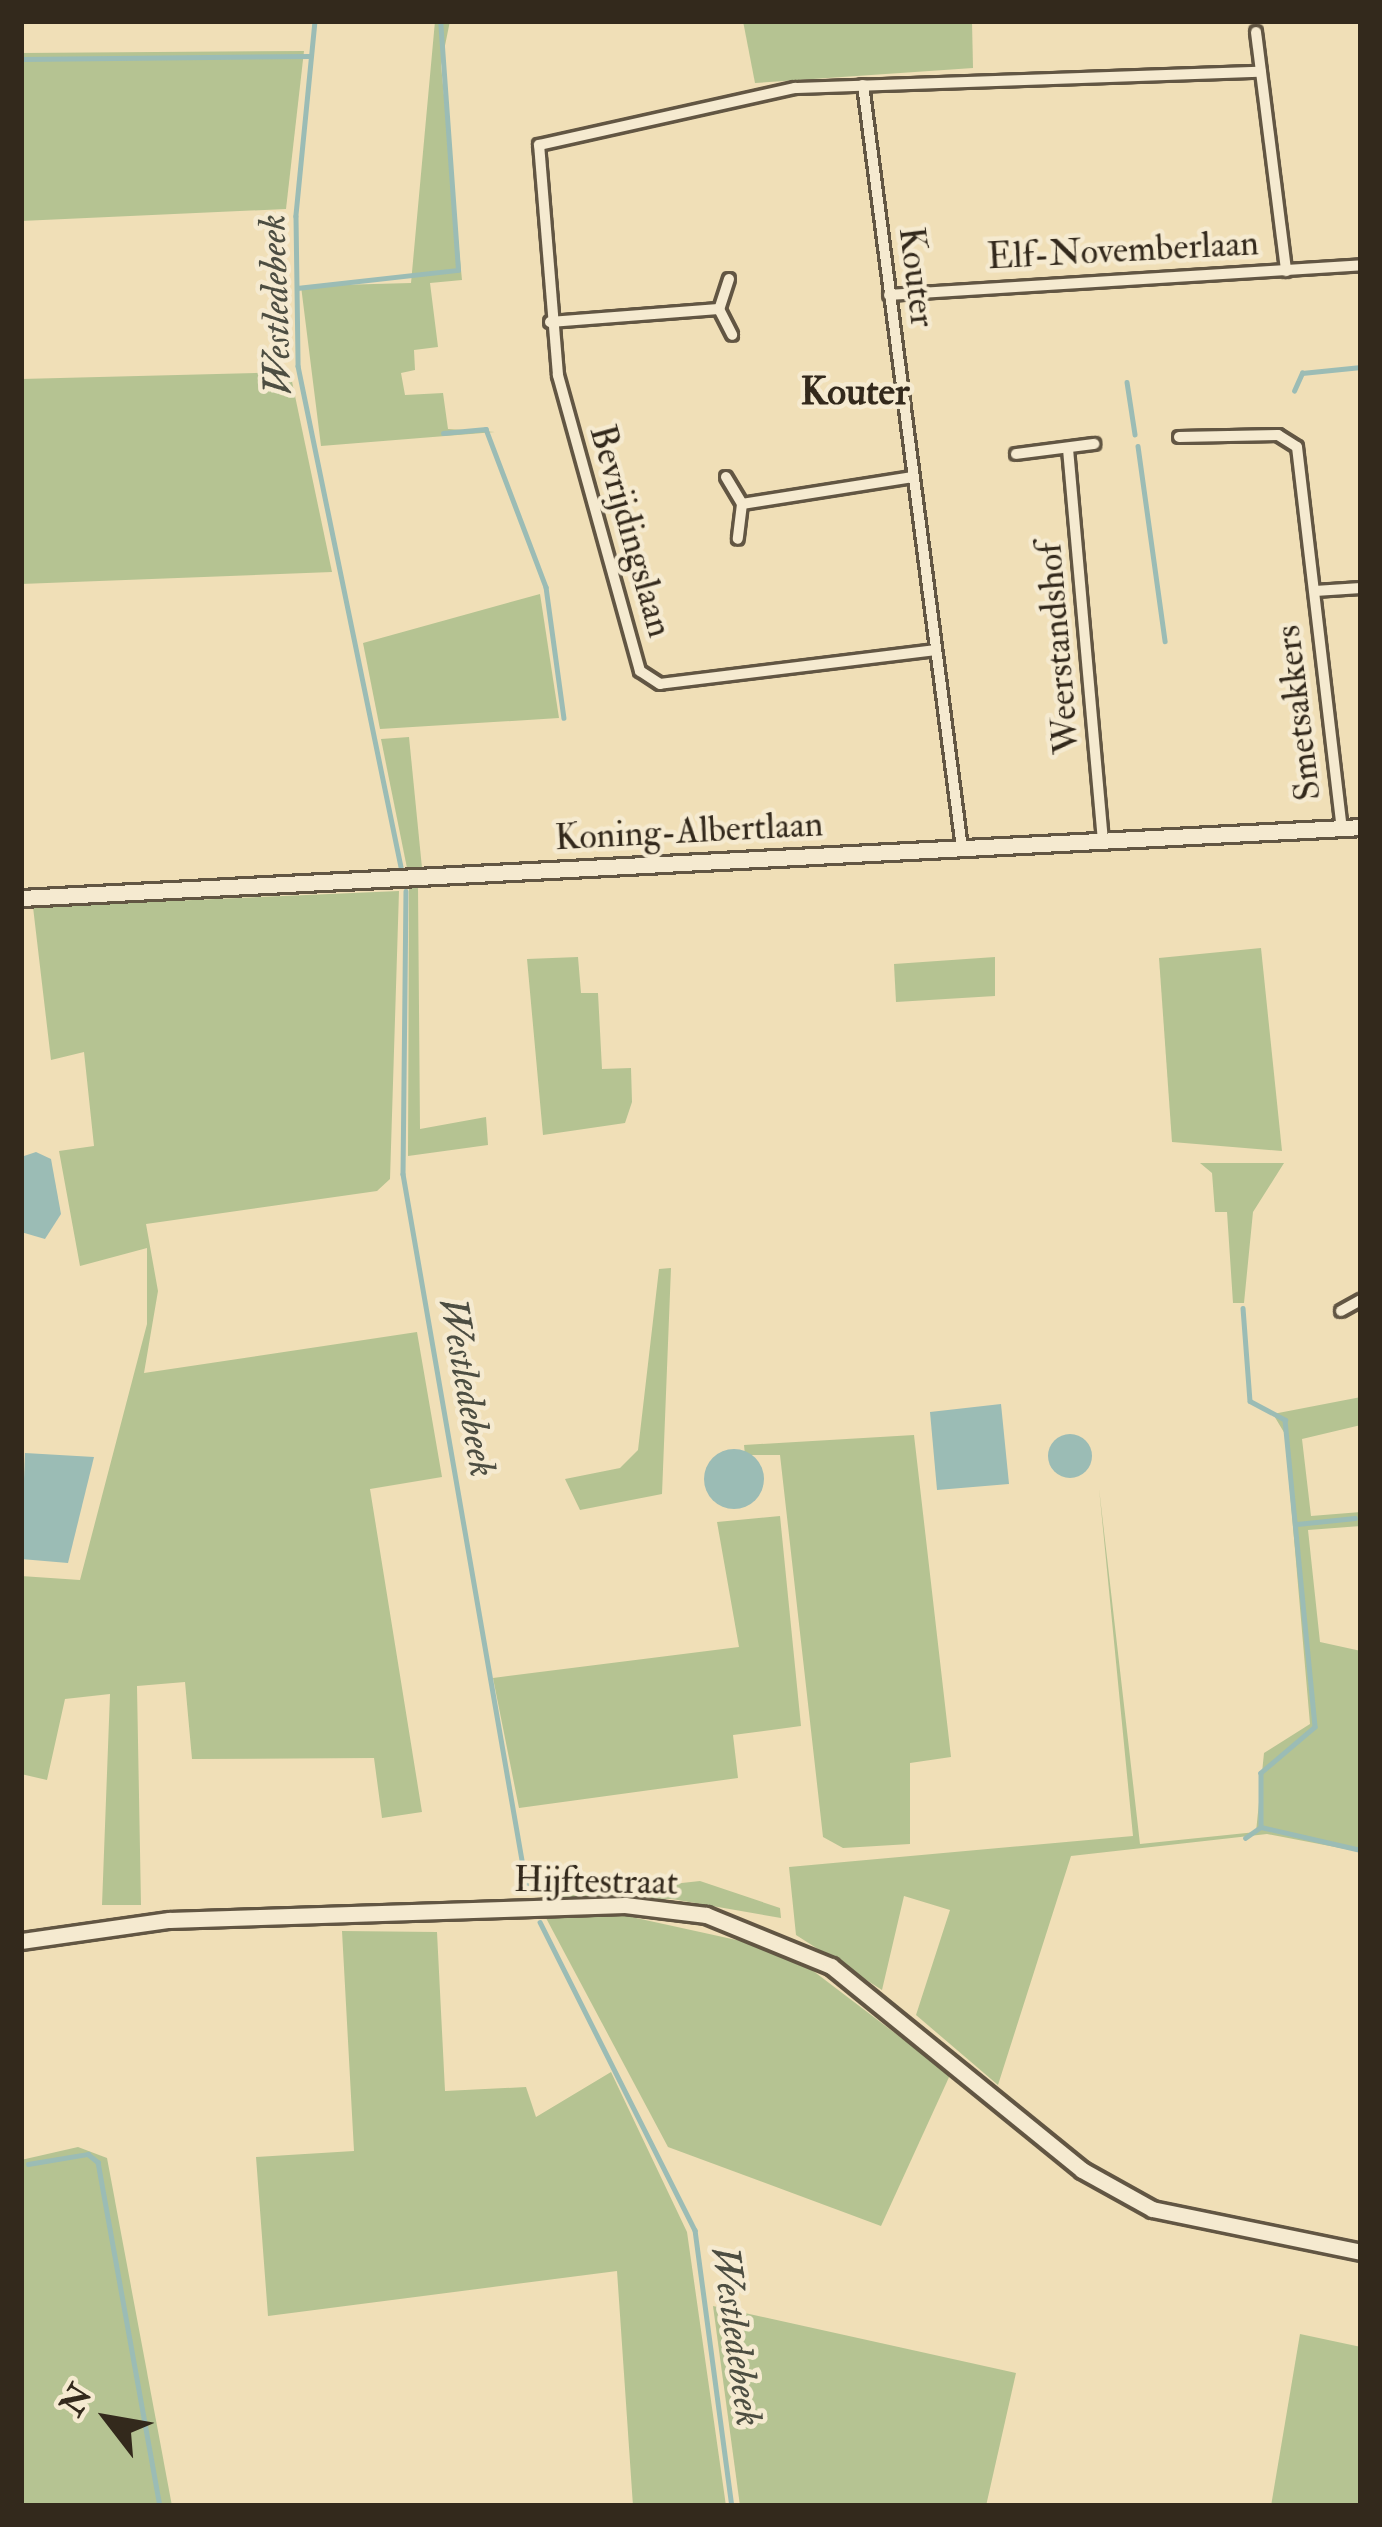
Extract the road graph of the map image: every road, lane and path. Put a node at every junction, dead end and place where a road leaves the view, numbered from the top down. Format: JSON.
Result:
{"nodes":[{"id":1,"x":1256,"y":32,"type":"dead end"},
{"id":2,"x":1261,"y":72,"type":"junction"},
{"id":3,"x":863,"y":85,"type":"junction"},
{"id":4,"x":1361,"y":266,"type":"edge"},
{"id":5,"x":1286,"y":271,"type":"junction"},
{"id":6,"x":729,"y":279,"type":"dead end"},
{"id":7,"x":889,"y":295,"type":"junction"},
{"id":8,"x":719,"y":309,"type":"junction"},
{"id":9,"x":550,"y":322,"type":"junction"},
{"id":10,"x":732,"y":335,"type":"dead end"},
{"id":11,"x":1179,"y":437,"type":"dead end"},
{"id":12,"x":1094,"y":444,"type":"dead end"},
{"id":13,"x":1068,"y":449,"type":"junction"},
{"id":14,"x":1016,"y":454,"type":"dead end"},
{"id":15,"x":913,"y":477,"type":"junction"},
{"id":16,"x":726,"y":478,"type":"dead end"},
{"id":17,"x":742,"y":504,"type":"junction"},
{"id":18,"x":738,"y":539,"type":"dead end"},
{"id":19,"x":1361,"y":588,"type":"edge"},
{"id":20,"x":1315,"y":592,"type":"junction"},
{"id":21,"x":936,"y":650,"type":"junction"},
{"id":22,"x":1342,"y":827,"type":"junction"},
{"id":23,"x":1361,"y":827,"type":"edge"},
{"id":24,"x":1103,"y":841,"type":"junction"},
{"id":25,"x":962,"y":848,"type":"junction"},
{"id":26,"x":21,"y":898,"type":"edge"},
{"id":27,"x":1361,"y":1300,"type":"edge"},
{"id":28,"x":1341,"y":1311,"type":"dead end"},
{"id":29,"x":21,"y":1941,"type":"edge"},
{"id":30,"x":1361,"y":2252,"type":"edge"}],
"edges":[{"from":1,"to":2,"type":"street"},
{"from":2,"to":3,"type":"street"},
{"from":2,"to":5,"type":"street"},
{"from":3,"to":7,"type":"street","name":"Kouter"},
{"from":3,"to":9,"type":"street","name":"Bevrijdingslaan"},
{"from":4,"to":5,"type":"street","name":"Elf-Novemberlaan"},
{"from":5,"to":7,"type":"street","name":"Elf-Novemberlaan"},
{"from":6,"to":8,"type":"street"},
{"from":7,"to":15,"type":"street","name":"Kouter"},
{"from":8,"to":9,"type":"street"},
{"from":8,"to":10,"type":"street"},
{"from":9,"to":21,"type":"street","name":"Bevrijdingslaan"},
{"from":11,"to":20,"type":"street","name":"Smetsakkers"},
{"from":12,"to":13,"type":"street"},
{"from":13,"to":14,"type":"street"},
{"from":13,"to":24,"type":"street","name":"Weerstandshof"},
{"from":15,"to":17,"type":"street"},
{"from":15,"to":21,"type":"street","name":"Kouter"},
{"from":16,"to":17,"type":"street"},
{"from":17,"to":18,"type":"street"},
{"from":19,"to":20,"type":"street","name":"Smetsakkers"},
{"from":20,"to":22,"type":"street","name":"Smetsakkers"},
{"from":21,"to":25,"type":"street","name":"Kouter"},
{"from":22,"to":23,"type":"street","name":"Koning-Albertlaan"},
{"from":22,"to":24,"type":"street","name":"Koning-Albertlaan"},
{"from":24,"to":25,"type":"street","name":"Koning-Albertlaan"},
{"from":25,"to":26,"type":"street","name":"Koning-Albertlaan"},
{"from":27,"to":28,"type":"street"},
{"from":29,"to":30,"type":"street","name":"Hijftestraat"}]}
